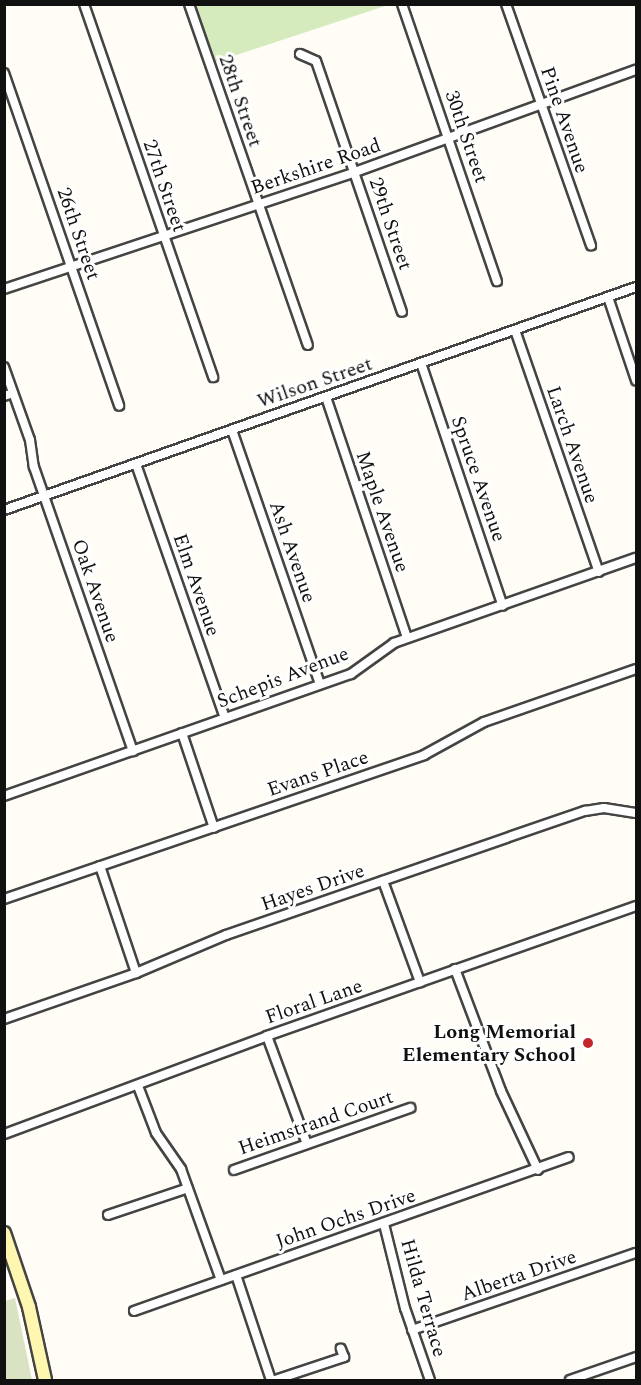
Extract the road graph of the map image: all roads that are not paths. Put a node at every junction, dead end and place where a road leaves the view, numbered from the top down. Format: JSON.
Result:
{"nodes":[{"id":1,"x":84,"y":4,"type":"edge"},
{"id":2,"x":189,"y":4,"type":"edge"},
{"id":3,"x":402,"y":4,"type":"edge"},
{"id":4,"x":506,"y":4,"type":"edge"},
{"id":5,"x":300,"y":54,"type":"dead end"},
{"id":6,"x":636,"y":70,"type":"edge"},
{"id":7,"x":4,"y":73,"type":"edge"},
{"id":8,"x":541,"y":105,"type":"junction"},
{"id":9,"x":449,"y":138,"type":"junction"},
{"id":10,"x":355,"y":172,"type":"junction"},
{"id":11,"x":259,"y":204,"type":"junction"},
{"id":12,"x":164,"y":235,"type":"junction"},
{"id":13,"x":591,"y":246,"type":"dead end"},
{"id":14,"x":72,"y":266,"type":"junction"},
{"id":15,"x":497,"y":281,"type":"dead end"},
{"id":16,"x":636,"y":287,"type":"edge"},
{"id":17,"x":4,"y":290,"type":"edge"},
{"id":18,"x":608,"y":297,"type":"junction"},
{"id":19,"x":402,"y":312,"type":"dead end"},
{"id":20,"x":515,"y":330,"type":"junction"},
{"id":21,"x":308,"y":345,"type":"dead end"},
{"id":22,"x":421,"y":363,"type":"junction"},
{"id":23,"x":4,"y":367,"type":"edge"},
{"id":24,"x":213,"y":377,"type":"dead end"},
{"id":25,"x":636,"y":380,"type":"edge"},
{"id":26,"x":9,"y":394,"type":"edge"},
{"id":27,"x":326,"y":397,"type":"junction"},
{"id":28,"x":119,"y":406,"type":"dead end"},
{"id":29,"x":232,"y":430,"type":"junction"},
{"id":30,"x":136,"y":464,"type":"junction"},
{"id":31,"x":44,"y":495,"type":"junction"},
{"id":32,"x":4,"y":510,"type":"edge"},
{"id":33,"x":636,"y":558,"type":"edge"},
{"id":34,"x":599,"y":572,"type":"junction"},
{"id":35,"x":503,"y":606,"type":"junction"},
{"id":36,"x":407,"y":638,"type":"junction"},
{"id":37,"x":636,"y":669,"type":"edge"},
{"id":38,"x":320,"y":684,"type":"junction"},
{"id":39,"x":225,"y":718,"type":"junction"},
{"id":40,"x":182,"y":733,"type":"junction"},
{"id":41,"x":133,"y":751,"type":"junction"},
{"id":42,"x":4,"y":796,"type":"edge"},
{"id":43,"x":636,"y":813,"type":"edge"},
{"id":44,"x":214,"y":828,"type":"junction"},
{"id":45,"x":100,"y":866,"type":"junction"},
{"id":46,"x":383,"y":881,"type":"junction"},
{"id":47,"x":4,"y":899,"type":"edge"},
{"id":48,"x":636,"y":906,"type":"edge"},
{"id":49,"x":455,"y":969,"type":"junction"},
{"id":50,"x":136,"y":973,"type":"junction"},
{"id":51,"x":420,"y":982,"type":"junction"},
{"id":52,"x":4,"y":1019,"type":"edge"},
{"id":53,"x":267,"y":1036,"type":"junction"},
{"id":54,"x":138,"y":1086,"type":"junction"},
{"id":55,"x":410,"y":1108,"type":"dead end"},
{"id":56,"x":4,"y":1134,"type":"edge"},
{"id":57,"x":307,"y":1144,"type":"junction"},
{"id":58,"x":568,"y":1157,"type":"dead end"},
{"id":59,"x":234,"y":1170,"type":"dead end"},
{"id":60,"x":538,"y":1170,"type":"junction"},
{"id":61,"x":189,"y":1188,"type":"junction"},
{"id":62,"x":108,"y":1215,"type":"dead end"},
{"id":63,"x":384,"y":1224,"type":"junction"},
{"id":64,"x":4,"y":1233,"type":"edge"},
{"id":65,"x":636,"y":1252,"type":"edge"},
{"id":66,"x":236,"y":1275,"type":"junction"},
{"id":67,"x":221,"y":1280,"type":"junction"},
{"id":68,"x":134,"y":1311,"type":"dead end"},
{"id":69,"x":412,"y":1330,"type":"junction"},
{"id":70,"x":341,"y":1349,"type":"dead end"},
{"id":71,"x":636,"y":1357,"type":"edge"},
{"id":72,"x":45,"y":1380,"type":"edge"},
{"id":73,"x":273,"y":1380,"type":"edge"},
{"id":74,"x":430,"y":1380,"type":"edge"},
{"id":75,"x":570,"y":1380,"type":"edge"}],
"edges":[{"from":1,"to":12,"type":"street","name":"27th Street"},
{"from":2,"to":11,"type":"street","name":"28th Street"},
{"from":3,"to":9,"type":"street","name":"30th Street"},
{"from":4,"to":8,"type":"street","name":"Pine Avenue"},
{"from":5,"to":10,"type":"street","name":"29th Street"},
{"from":6,"to":8,"type":"street","name":"Berkshire Road"},
{"from":7,"to":14,"type":"street","name":"26th Street"},
{"from":8,"to":9,"type":"street","name":"Berkshire Road"},
{"from":8,"to":13,"type":"street","name":"Pine Avenue"},
{"from":9,"to":10,"type":"street","name":"Berkshire Road"},
{"from":9,"to":15,"type":"street","name":"30th Street"},
{"from":10,"to":11,"type":"street","name":"Berkshire Road"},
{"from":10,"to":19,"type":"street","name":"29th Street"},
{"from":11,"to":12,"type":"street","name":"Berkshire Road"},
{"from":11,"to":21,"type":"street","name":"28th Street"},
{"from":12,"to":14,"type":"street","name":"Berkshire Road"},
{"from":12,"to":24,"type":"street","name":"27th Street"},
{"from":14,"to":17,"type":"street","name":"Berkshire Road"},
{"from":14,"to":28,"type":"street","name":"26th Street"},
{"from":16,"to":18,"type":"street","name":"Wilson Street"},
{"from":18,"to":20,"type":"street","name":"Wilson Street"},
{"from":18,"to":25,"type":"street"},
{"from":20,"to":22,"type":"street","name":"Wilson Street"},
{"from":20,"to":34,"type":"street","name":"Larch Avenue"},
{"from":22,"to":27,"type":"street","name":"Wilson Street"},
{"from":22,"to":35,"type":"street","name":"Spruce Avenue"},
{"from":23,"to":26,"type":"street","name":"Oak Avenue"},
{"from":26,"to":31,"type":"street","name":"Oak Avenue"},
{"from":27,"to":29,"type":"street","name":"Wilson Street"},
{"from":27,"to":36,"type":"street","name":"Maple Avenue"},
{"from":29,"to":30,"type":"street","name":"Wilson Street"},
{"from":29,"to":38,"type":"street","name":"Ash Avenue"},
{"from":30,"to":31,"type":"street","name":"Wilson Street"},
{"from":30,"to":39,"type":"street","name":"Elm Avenue"},
{"from":31,"to":32,"type":"street","name":"Wilson Street"},
{"from":31,"to":41,"type":"street","name":"Oak Avenue"},
{"from":33,"to":34,"type":"street","name":"Schepis Avenue"},
{"from":34,"to":35,"type":"street","name":"Schepis Avenue"},
{"from":35,"to":36,"type":"street","name":"Schepis Avenue"},
{"from":36,"to":38,"type":"street","name":"Schepis Avenue"},
{"from":37,"to":44,"type":"street","name":"Evans Place"},
{"from":38,"to":39,"type":"street","name":"Schepis Avenue"},
{"from":39,"to":40,"type":"street","name":"Schepis Avenue"},
{"from":40,"to":41,"type":"street","name":"Schepis Avenue"},
{"from":40,"to":44,"type":"street"},
{"from":41,"to":42,"type":"street","name":"Schepis Avenue"},
{"from":43,"to":46,"type":"street","name":"Hayes Drive"},
{"from":44,"to":45,"type":"street","name":"Evans Place"},
{"from":45,"to":47,"type":"street","name":"Evans Place"},
{"from":45,"to":50,"type":"street"},
{"from":46,"to":50,"type":"street","name":"Hayes Drive"},
{"from":46,"to":51,"type":"street"},
{"from":48,"to":49,"type":"street","name":"Floral Lane"},
{"from":49,"to":51,"type":"street","name":"Floral Lane"},
{"from":49,"to":60,"type":"street"},
{"from":50,"to":52,"type":"street","name":"Hayes Drive"},
{"from":51,"to":53,"type":"street","name":"Floral Lane"},
{"from":53,"to":54,"type":"street","name":"Floral Lane"},
{"from":53,"to":57,"type":"street"},
{"from":54,"to":56,"type":"street","name":"Floral Lane"},
{"from":54,"to":61,"type":"street"},
{"from":55,"to":57,"type":"street","name":"Heimstrand Court"},
{"from":57,"to":59,"type":"street","name":"Heimstrand Court"},
{"from":58,"to":60,"type":"street","name":"John Ochs Drive"},
{"from":60,"to":63,"type":"street","name":"John Ochs Drive"},
{"from":61,"to":62,"type":"street"},
{"from":61,"to":67,"type":"street"},
{"from":63,"to":66,"type":"street","name":"John Ochs Drive"},
{"from":63,"to":69,"type":"street","name":"Hilda Terrace"},
{"from":64,"to":72,"type":"street"},
{"from":65,"to":69,"type":"street","name":"Alberta Drive"},
{"from":66,"to":67,"type":"street","name":"John Ochs Drive"},
{"from":66,"to":73,"type":"street"},
{"from":67,"to":68,"type":"street","name":"John Ochs Drive"},
{"from":69,"to":74,"type":"street","name":"Hilda Terrace"},
{"from":70,"to":73,"type":"street"},
{"from":71,"to":75,"type":"street"}]}
